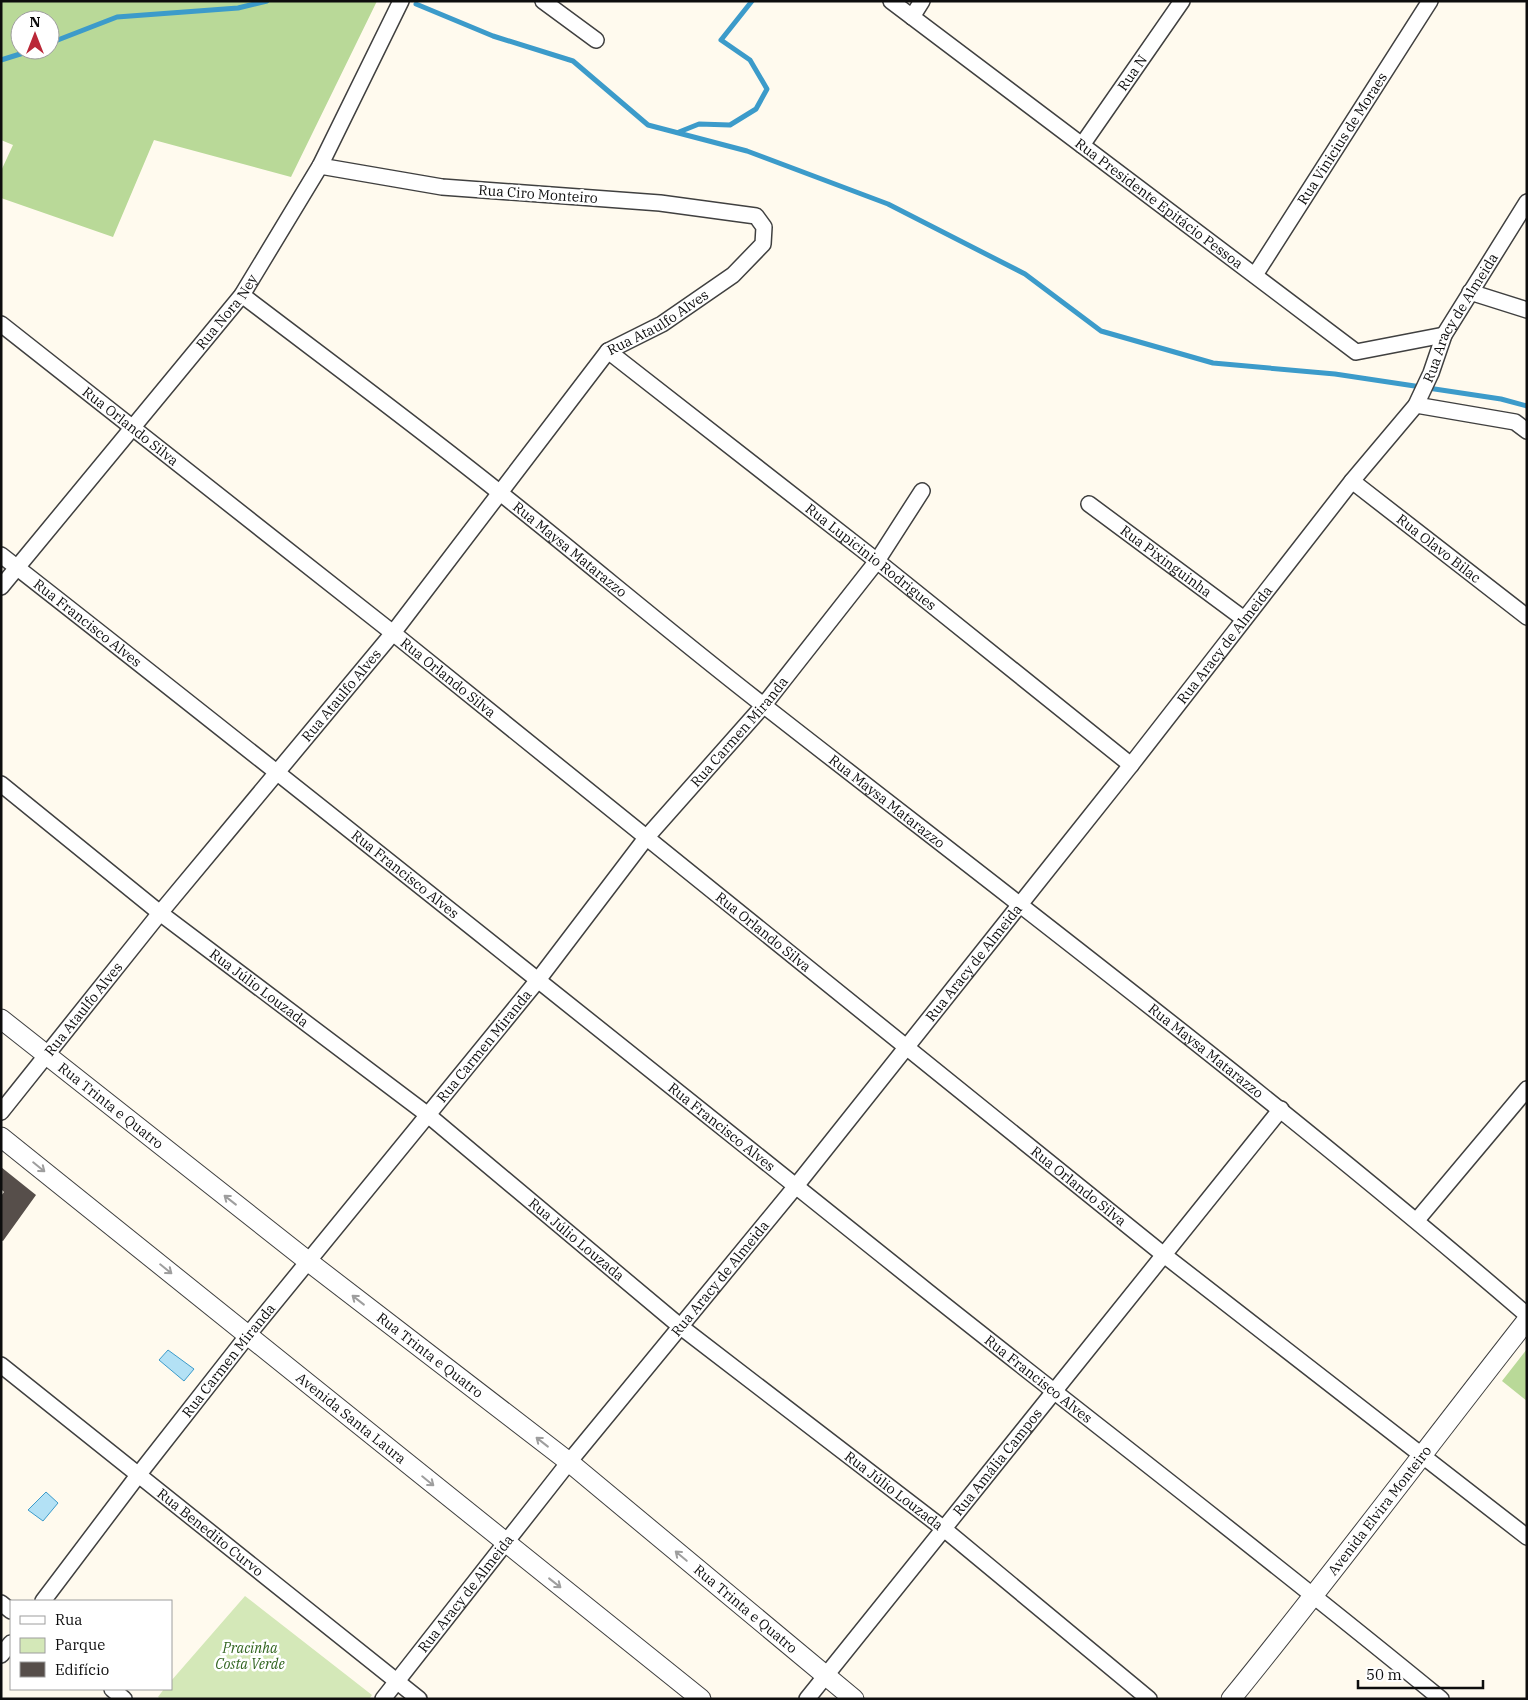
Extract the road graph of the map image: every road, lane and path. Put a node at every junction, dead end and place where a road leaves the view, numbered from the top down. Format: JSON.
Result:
{"nodes":[{"id":1,"x":401,"y":1,"type":"edge"},
{"id":2,"x":543,"y":1,"type":"edge"},
{"id":3,"x":891,"y":1,"type":"edge"},
{"id":4,"x":922,"y":1,"type":"edge"},
{"id":5,"x":1182,"y":1,"type":"edge"},
{"id":6,"x":1430,"y":1,"type":"edge"},
{"id":7,"x":912,"y":17,"type":"junction"},
{"id":8,"x":596,"y":40,"type":"dead end"},
{"id":9,"x":1082,"y":145,"type":"junction"},
{"id":10,"x":320,"y":166,"type":"junction"},
{"id":11,"x":1527,"y":202,"type":"edge"},
{"id":12,"x":756,"y":216,"type":"joint"},
{"id":13,"x":1255,"y":275,"type":"junction"},
{"id":14,"x":1470,"y":292,"type":"junction"},
{"id":15,"x":242,"y":295,"type":"junction"},
{"id":16,"x":1527,"y":310,"type":"edge"},
{"id":17,"x":1,"y":324,"type":"edge"},
{"id":18,"x":1444,"y":335,"type":"junction"},
{"id":19,"x":608,"y":351,"type":"junction"},
{"id":20,"x":1419,"y":399,"type":"junction"},
{"id":21,"x":132,"y":429,"type":"junction"},
{"id":22,"x":1527,"y":431,"type":"edge"},
{"id":23,"x":1352,"y":481,"type":"junction"},
{"id":24,"x":922,"y":491,"type":"dead end"},
{"id":25,"x":501,"y":493,"type":"junction"},
{"id":26,"x":1089,"y":504,"type":"dead end"},
{"id":27,"x":1,"y":555,"type":"edge"},
{"id":28,"x":877,"y":561,"type":"junction"},
{"id":29,"x":18,"y":568,"type":"junction"},
{"id":30,"x":1,"y":587,"type":"edge"},
{"id":31,"x":1527,"y":617,"type":"edge"},
{"id":32,"x":1244,"y":619,"type":"junction"},
{"id":33,"x":393,"y":633,"type":"junction"},
{"id":34,"x":763,"y":706,"type":"junction"},
{"id":35,"x":1132,"y":765,"type":"junction"},
{"id":36,"x":276,"y":772,"type":"junction"},
{"id":37,"x":1,"y":784,"type":"edge"},
{"id":38,"x":646,"y":838,"type":"junction"},
{"id":39,"x":1019,"y":903,"type":"junction"},
{"id":40,"x":160,"y":913,"type":"junction"},
{"id":41,"x":538,"y":980,"type":"junction"},
{"id":42,"x":1,"y":1018,"type":"edge"},
{"id":43,"x":907,"y":1046,"type":"junction"},
{"id":44,"x":47,"y":1055,"type":"junction"},
{"id":45,"x":1527,"y":1089,"type":"edge"},
{"id":46,"x":1281,"y":1109,"type":"junction"},
{"id":47,"x":1,"y":1112,"type":"edge"},
{"id":48,"x":428,"y":1116,"type":"junction"},
{"id":49,"x":1,"y":1137,"type":"edge"},
{"id":50,"x":796,"y":1186,"type":"junction"},
{"id":51,"x":1417,"y":1220,"type":"junction"},
{"id":52,"x":1164,"y":1255,"type":"junction"},
{"id":53,"x":309,"y":1262,"type":"junction"},
{"id":54,"x":1527,"y":1315,"type":"edge"},
{"id":55,"x":1527,"y":1320,"type":"edge"},
{"id":56,"x":681,"y":1327,"type":"junction"},
{"id":57,"x":248,"y":1335,"type":"junction"},
{"id":58,"x":1,"y":1365,"type":"edge"},
{"id":59,"x":1054,"y":1392,"type":"junction"},
{"id":60,"x":1422,"y":1453,"type":"junction"},
{"id":61,"x":569,"y":1462,"type":"junction"},
{"id":62,"x":139,"y":1474,"type":"junction"},
{"id":63,"x":944,"y":1529,"type":"junction"},
{"id":64,"x":1527,"y":1537,"type":"edge"},
{"id":65,"x":504,"y":1543,"type":"junction"},
{"id":66,"x":1315,"y":1596,"type":"junction"},
{"id":67,"x":44,"y":1600,"type":"edge"},
{"id":68,"x":10,"y":1644,"type":"edge"},
{"id":69,"x":1,"y":1656,"type":"edge"},
{"id":70,"x":825,"y":1677,"type":"junction"},
{"id":71,"x":397,"y":1680,"type":"junction"},
{"id":72,"x":113,"y":1690,"type":"edge"},
{"id":73,"x":124,"y":1699,"type":"edge"},
{"id":74,"x":383,"y":1699,"type":"edge"},
{"id":75,"x":419,"y":1699,"type":"edge"},
{"id":76,"x":701,"y":1699,"type":"edge"},
{"id":77,"x":807,"y":1699,"type":"edge"},
{"id":78,"x":854,"y":1699,"type":"edge"},
{"id":79,"x":1149,"y":1699,"type":"edge"},
{"id":80,"x":1231,"y":1699,"type":"edge"},
{"id":81,"x":1441,"y":1699,"type":"edge"}],
"edges":[{"from":1,"to":10,"type":"street","name":"Rua Nora Ney"},
{"from":2,"to":8,"type":"street"},
{"from":3,"to":7,"type":"street","name":"Rua Presidente Epitácio Pessoa"},
{"from":4,"to":7,"type":"street"},
{"from":5,"to":9,"type":"street","name":"Rua N"},
{"from":6,"to":13,"type":"street","name":"Rua Vinicius de Moraes"},
{"from":7,"to":9,"type":"street","name":"Rua Presidente Epitácio Pessoa"},
{"from":9,"to":13,"type":"street","name":"Rua Presidente Epitácio Pessoa"},
{"from":10,"to":12,"type":"street","name":"Rua Ciro Monteiro"},
{"from":10,"to":15,"type":"street","name":"Rua Nora Ney"},
{"from":11,"to":14,"type":"street","name":"Rua Aracy de Almeida"},
{"from":12,"to":19,"type":"street","name":"Rua Ataulfo Alves"},
{"from":13,"to":18,"type":"street","name":"Rua Presidente Epitácio Pessoa"},
{"from":14,"to":16,"type":"street"},
{"from":14,"to":18,"type":"street","name":"Rua Aracy de Almeida"},
{"from":15,"to":21,"type":"street","name":"Rua Nora Ney"},
{"from":15,"to":25,"type":"street","name":"Rua Maysa Matarazzo"},
{"from":17,"to":21,"type":"street","name":"Rua Orlando Silva"},
{"from":18,"to":20,"type":"street","name":"Rua Aracy de Almeida"},
{"from":19,"to":25,"type":"street","name":"Rua Ataulfo Alves"},
{"from":19,"to":28,"type":"street","name":"Rua Lupicinio Rodrigues"},
{"from":20,"to":22,"type":"street"},
{"from":20,"to":23,"type":"street","name":"Rua Aracy de Almeida"},
{"from":21,"to":29,"type":"street","name":"Rua Nora Ney"},
{"from":21,"to":33,"type":"street","name":"Rua Orlando Silva"},
{"from":23,"to":31,"type":"street","name":"Rua Olavo Bilac"},
{"from":23,"to":32,"type":"street","name":"Rua Aracy de Almeida"},
{"from":24,"to":28,"type":"street","name":"Rua Carmen Miranda"},
{"from":25,"to":33,"type":"street","name":"Rua Ataulfo Alves"},
{"from":25,"to":34,"type":"street","name":"Rua Maysa Matarazzo"},
{"from":26,"to":32,"type":"street","name":"Rua Pixinguinha"},
{"from":27,"to":29,"type":"street","name":"Rua Francisco Alves"},
{"from":28,"to":34,"type":"street","name":"Rua Carmen Miranda"},
{"from":28,"to":35,"type":"street","name":"Rua Lupicinio Rodrigues"},
{"from":29,"to":30,"type":"street","name":"Rua Nora Ney"},
{"from":29,"to":36,"type":"street","name":"Rua Francisco Alves"},
{"from":32,"to":35,"type":"street","name":"Rua Aracy de Almeida"},
{"from":33,"to":36,"type":"street","name":"Rua Ataulfo Alves"},
{"from":33,"to":38,"type":"street","name":"Rua Orlando Silva"},
{"from":34,"to":38,"type":"street","name":"Rua Carmen Miranda"},
{"from":34,"to":39,"type":"street","name":"Rua Maysa Matarazzo"},
{"from":35,"to":39,"type":"street","name":"Rua Aracy de Almeida"},
{"from":36,"to":40,"type":"street","name":"Rua Ataulfo Alves"},
{"from":36,"to":41,"type":"street","name":"Rua Francisco Alves"},
{"from":37,"to":40,"type":"street","name":"Rua Júlio Louzada"},
{"from":38,"to":41,"type":"street","name":"Rua Carmen Miranda"},
{"from":38,"to":43,"type":"street","name":"Rua Orlando Silva"},
{"from":39,"to":43,"type":"street","name":"Rua Aracy de Almeida"},
{"from":39,"to":46,"type":"street","name":"Rua Maysa Matarazzo"},
{"from":40,"to":44,"type":"street","name":"Rua Ataulfo Alves"},
{"from":40,"to":48,"type":"street","name":"Rua Júlio Louzada"},
{"from":41,"to":48,"type":"street","name":"Rua Carmen Miranda"},
{"from":41,"to":50,"type":"street","name":"Rua Francisco Alves"},
{"from":42,"to":44,"type":"street","name":"Rua Trinta e Quatro"},
{"from":43,"to":50,"type":"street","name":"Rua Aracy de Almeida"},
{"from":43,"to":52,"type":"street","name":"Rua Orlando Silva"},
{"from":44,"to":47,"type":"street","name":"Rua Ataulfo Alves"},
{"from":53,"to":44,"type":"street","name":"Rua Trinta e Quatro","one_way":true},
{"from":45,"to":51,"type":"street"},
{"from":46,"to":51,"type":"street","name":"Rua Maysa Matarazzo"},
{"from":46,"to":52,"type":"street","name":"Rua Amália Campos"},
{"from":48,"to":53,"type":"street","name":"Rua Carmen Miranda"},
{"from":48,"to":56,"type":"street","name":"Rua Júlio Louzada"},
{"from":49,"to":57,"type":"street","name":"Avenida Santa Laura","one_way":true},
{"from":50,"to":56,"type":"street","name":"Rua Aracy de Almeida"},
{"from":50,"to":59,"type":"street","name":"Rua Francisco Alves"},
{"from":51,"to":54,"type":"street","name":"Rua Maysa Matarazzo"},
{"from":52,"to":59,"type":"street","name":"Rua Amália Campos"},
{"from":52,"to":60,"type":"street","name":"Rua Orlando Silva"},
{"from":53,"to":57,"type":"street","name":"Rua Carmen Miranda"},
{"from":61,"to":53,"type":"street","name":"Rua Trinta e Quatro","one_way":true},
{"from":55,"to":60,"type":"street","name":"Avenida Elvira Monteiro"},
{"from":56,"to":61,"type":"street","name":"Rua Aracy de Almeida"},
{"from":56,"to":63,"type":"street","name":"Rua Júlio Louzada"},
{"from":57,"to":62,"type":"street","name":"Rua Carmen Miranda"},
{"from":57,"to":65,"type":"street","name":"Avenida Santa Laura","one_way":true},
{"from":58,"to":62,"type":"street","name":"Rua Benedito Curvo"},
{"from":59,"to":63,"type":"street","name":"Rua Amália Campos"},
{"from":59,"to":66,"type":"street","name":"Rua Francisco Alves"},
{"from":60,"to":64,"type":"street","name":"Rua Orlando Silva"},
{"from":60,"to":66,"type":"street","name":"Avenida Elvira Monteiro"},
{"from":61,"to":65,"type":"street","name":"Rua Aracy de Almeida"},
{"from":70,"to":61,"type":"street","name":"Rua Trinta e Quatro","one_way":true},
{"from":62,"to":67,"type":"street","name":"Rua Carmen Miranda"},
{"from":62,"to":71,"type":"street","name":"Rua Benedito Curvo"},
{"from":63,"to":70,"type":"street","name":"Rua Amália Campos"},
{"from":63,"to":79,"type":"street","name":"Rua Júlio Louzada"},
{"from":65,"to":71,"type":"street","name":"Rua Aracy de Almeida"},
{"from":65,"to":76,"type":"street","name":"Avenida Santa Laura","one_way":true},
{"from":66,"to":80,"type":"street","name":"Avenida Elvira Monteiro"},
{"from":66,"to":81,"type":"street","name":"Rua Francisco Alves"},
{"from":68,"to":69,"type":"street"},
{"from":70,"to":77,"type":"street","name":"Rua Amália Campos"},
{"from":70,"to":78,"type":"street","name":"Rua Trinta e Quatro"},
{"from":71,"to":74,"type":"street","name":"Rua Aracy de Almeida"},
{"from":71,"to":75,"type":"street","name":"Rua Benedito Curvo"},
{"from":72,"to":73,"type":"street"}]}
